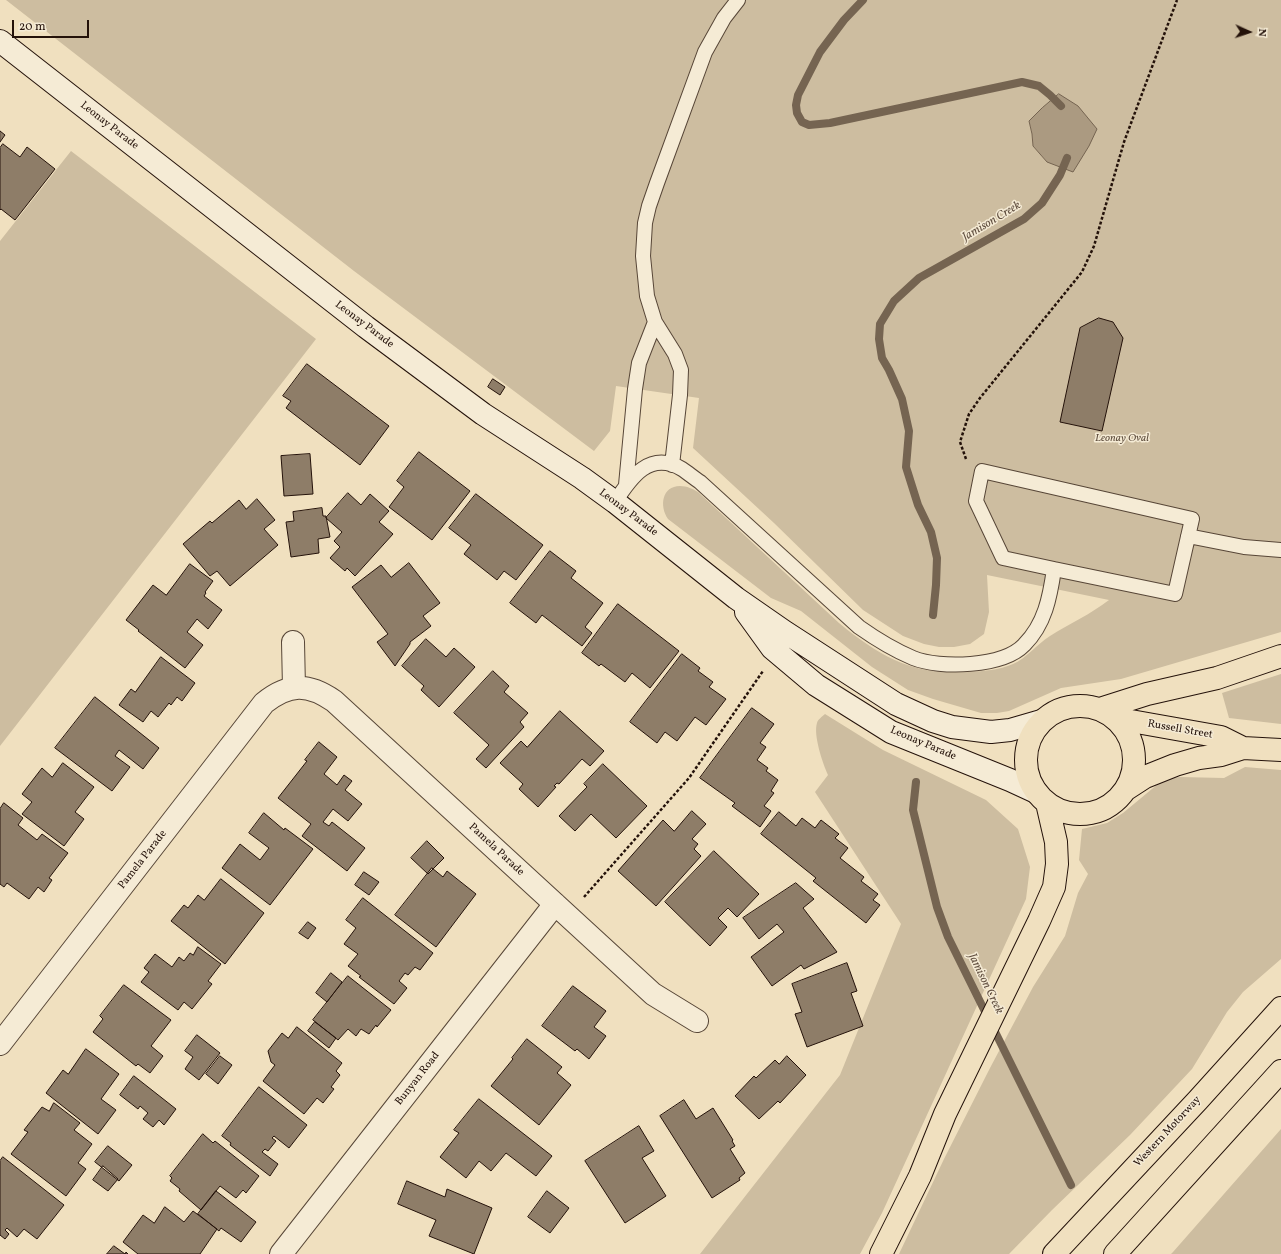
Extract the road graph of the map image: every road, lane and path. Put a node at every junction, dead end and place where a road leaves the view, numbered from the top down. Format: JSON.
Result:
{"nodes":[{"id":1,"x":738,"y":0,"type":"edge"},
{"id":2,"x":1177,"y":0,"type":"edge"},
{"id":3,"x":0,"y":41,"type":"edge"},
{"id":4,"x":655,"y":322,"type":"junction"},
{"id":5,"x":672,"y":465,"type":"junction"},
{"id":6,"x":982,"y":471,"type":"junction"},
{"id":7,"x":620,"y":494,"type":"junction"},
{"id":8,"x":1188,"y":536,"type":"junction"},
{"id":9,"x":1281,"y":550,"type":"edge"},
{"id":10,"x":1054,"y":569,"type":"junction"},
{"id":11,"x":736,"y":598,"type":"junction"},
{"id":12,"x":293,"y":642,"type":"dead end"},
{"id":13,"x":772,"y":648,"type":"junction"},
{"id":14,"x":1281,"y":656,"type":"edge"},
{"id":15,"x":294,"y":688,"type":"junction"},
{"id":16,"x":1107,"y":714,"type":"junction"},
{"id":17,"x":1041,"y":722,"type":"junction"},
{"id":18,"x":1243,"y":748,"type":"junction"},
{"id":19,"x":1281,"y":750,"type":"edge"},
{"id":20,"x":1125,"y":790,"type":"junction"},
{"id":21,"x":1041,"y":797,"type":"junction"},
{"id":22,"x":561,"y":910,"type":"junction"},
{"id":23,"x":1281,"y":1008,"type":"edge"},
{"id":24,"x":697,"y":1022,"type":"dead end"},
{"id":25,"x":0,"y":1044,"type":"edge"},
{"id":26,"x":1281,"y":1071,"type":"edge"},
{"id":27,"x":281,"y":1254,"type":"edge"},
{"id":28,"x":881,"y":1254,"type":"edge"},
{"id":29,"x":1054,"y":1254,"type":"edge"},
{"id":30,"x":1115,"y":1254,"type":"edge"}],
"edges":[{"from":1,"to":4,"type":"lane"},
{"from":2,"to":6,"type":"path"},
{"from":3,"to":7,"type":"street","name":"Leonay Parade"},
{"from":4,"to":5,"type":"lane"},
{"from":4,"to":7,"type":"lane"},
{"from":5,"to":7,"type":"lane"},
{"from":5,"to":10,"type":"lane"},
{"from":6,"to":8,"type":"lane"},
{"from":6,"to":10,"type":"lane"},
{"from":7,"to":11,"type":"street","name":"Leonay Parade"},
{"from":8,"to":9,"type":"lane"},
{"from":8,"to":10,"type":"lane"},
{"from":11,"to":13,"type":"street","name":"Leonay Parade"},
{"from":11,"to":17,"type":"street","name":"Leonay Parade"},
{"from":12,"to":15,"type":"street"},
{"from":13,"to":21,"type":"street","name":"Leonay Parade"},
{"from":13,"to":22,"type":"path"},
{"from":14,"to":16,"type":"highway"},
{"from":15,"to":22,"type":"street","name":"Pamela Parade"},
{"from":15,"to":25,"type":"street","name":"Pamela Parade"},
{"from":16,"to":17,"type":"highway"},
{"from":16,"to":18,"type":"highway","name":"Russell Street"},
{"from":16,"to":20,"type":"highway"},
{"from":17,"to":21,"type":"highway"},
{"from":18,"to":19,"type":"highway","name":"Russell Street"},
{"from":18,"to":20,"type":"highway","name":"Russell Street"},
{"from":20,"to":21,"type":"highway"},
{"from":21,"to":28,"type":"highway"},
{"from":22,"to":24,"type":"street","name":"Pamela Parade"},
{"from":22,"to":27,"type":"street","name":"Bunyan Road"},
{"from":23,"to":29,"type":"highway","name":"Western Motorway"},
{"from":26,"to":30,"type":"highway"}]}
